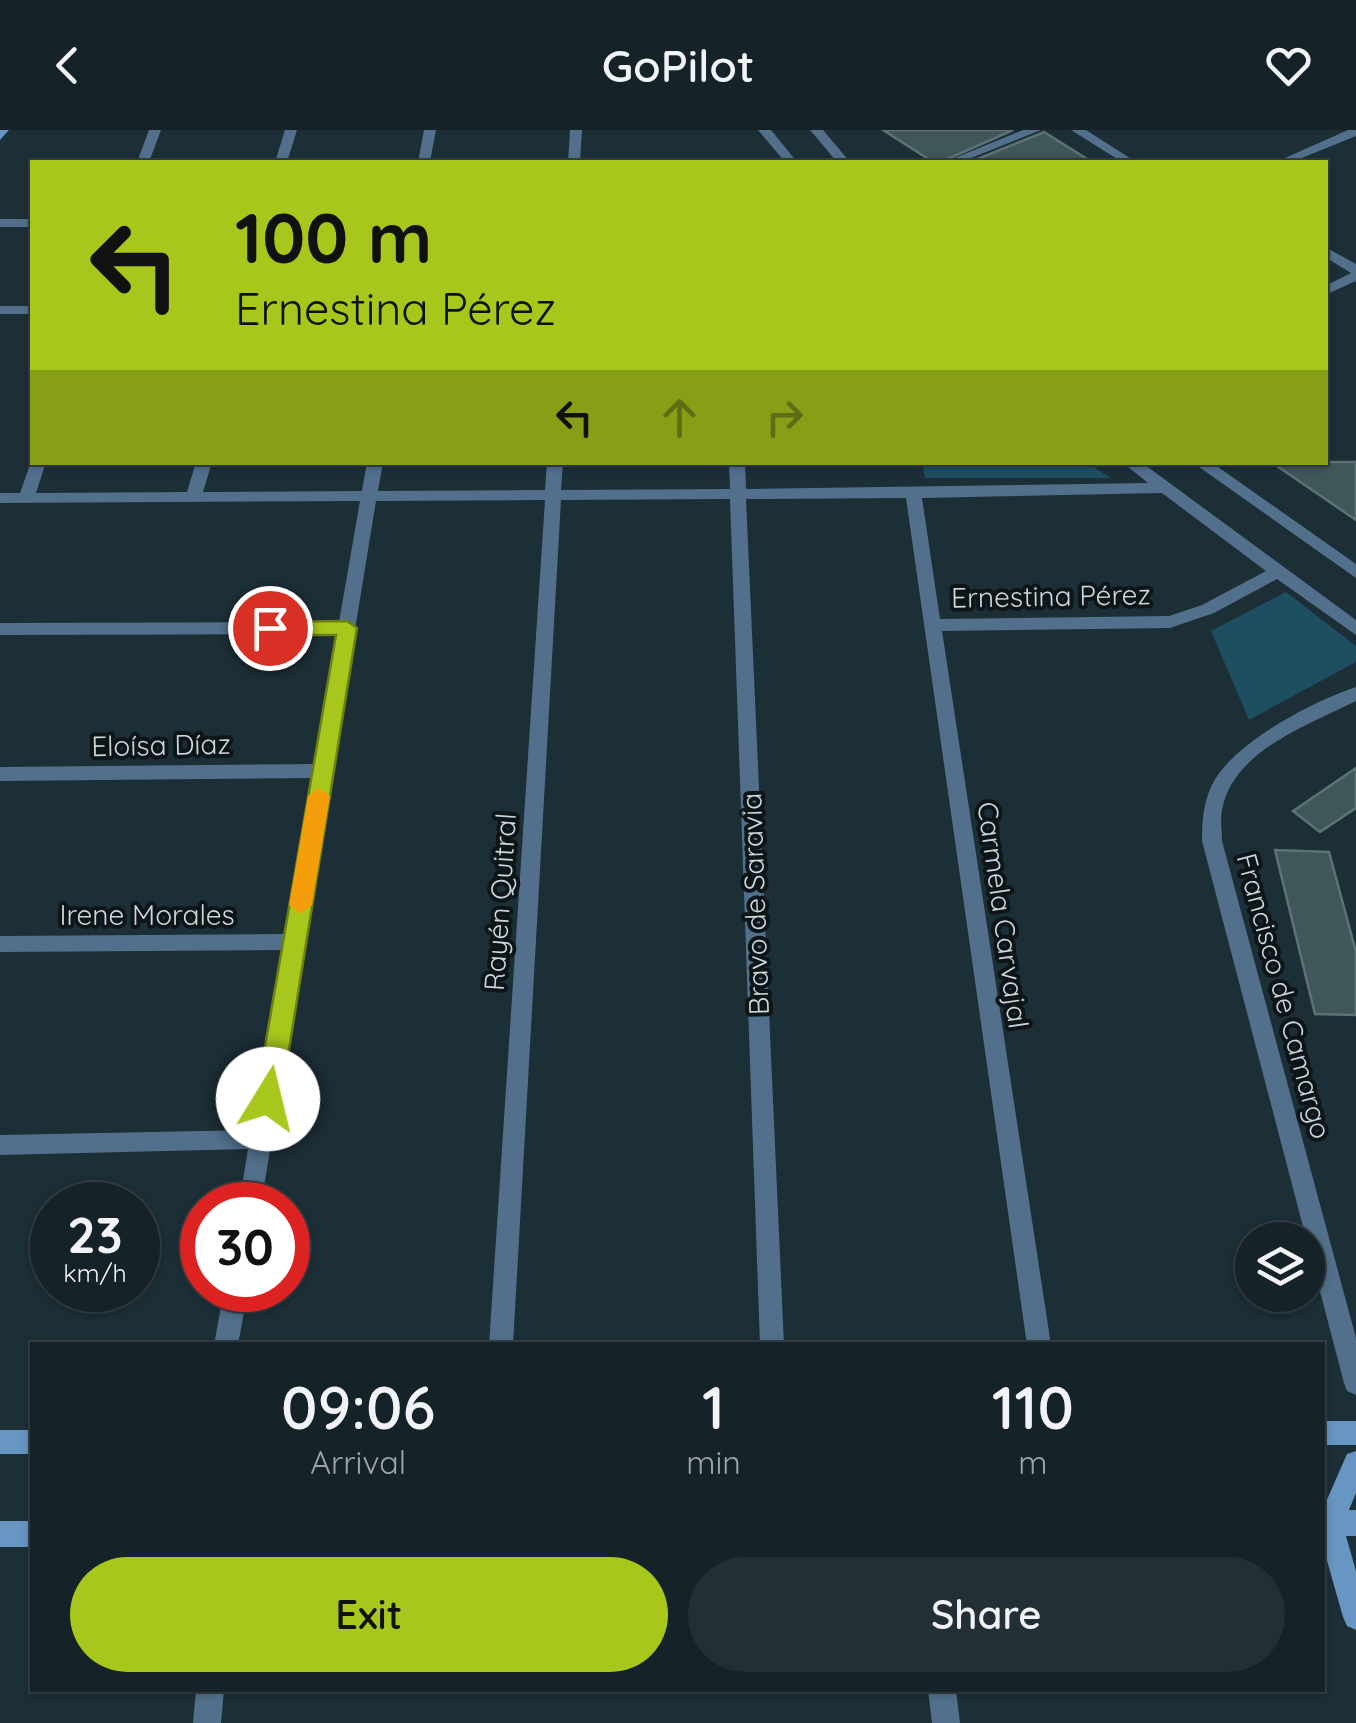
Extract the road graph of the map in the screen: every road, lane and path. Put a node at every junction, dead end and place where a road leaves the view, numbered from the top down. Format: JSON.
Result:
{"nodes":[{"id":1,"x":156,"y":130,"type":"edge"},
{"id":2,"x":291,"y":130,"type":"edge"},
{"id":3,"x":430,"y":130,"type":"edge"},
{"id":4,"x":576,"y":130,"type":"edge"},
{"id":5,"x":764,"y":130,"type":"edge"},
{"id":6,"x":816,"y":130,"type":"edge"},
{"id":7,"x":1035,"y":130,"type":"edge"},
{"id":8,"x":1077,"y":130,"type":"edge"},
{"id":9,"x":1356,"y":131,"type":"edge"},
{"id":10,"x":144,"y":160,"type":"edge"},
{"id":11,"x":282,"y":160,"type":"edge"},
{"id":12,"x":424,"y":160,"type":"edge"},
{"id":13,"x":574,"y":160,"type":"edge"},
{"id":14,"x":789,"y":160,"type":"edge"},
{"id":15,"x":842,"y":160,"type":"edge"},
{"id":16,"x":956,"y":160,"type":"edge"},
{"id":17,"x":1127,"y":160,"type":"edge"},
{"id":18,"x":1287,"y":160,"type":"edge"},
{"id":19,"x":30,"y":223,"type":"edge"},
{"id":20,"x":0,"y":224,"type":"edge"},
{"id":21,"x":1328,"y":253,"type":"edge"},
{"id":22,"x":1356,"y":273,"type":"edge"},
{"id":23,"x":1328,"y":289,"type":"edge"},
{"id":24,"x":0,"y":310,"type":"edge"},
{"id":25,"x":30,"y":310,"type":"edge"},
{"id":26,"x":37,"y":465,"type":"edge"},
{"id":27,"x":203,"y":465,"type":"edge"},
{"id":28,"x":374,"y":465,"type":"edge"},
{"id":29,"x":555,"y":465,"type":"edge"},
{"id":30,"x":737,"y":465,"type":"edge"},
{"id":31,"x":1134,"y":465,"type":"edge"},
{"id":32,"x":1204,"y":465,"type":"edge"},
{"id":33,"x":1166,"y":488,"type":"junction"},
{"id":34,"x":913,"y":493,"type":"junction"},
{"id":35,"x":738,"y":494,"type":"junction"},
{"id":36,"x":553,"y":495,"type":"junction"},
{"id":37,"x":369,"y":496,"type":"junction"},
{"id":38,"x":194,"y":497,"type":"junction"},
{"id":39,"x":0,"y":498,"type":"edge"},
{"id":40,"x":26,"y":498,"type":"junction"},
{"id":41,"x":1279,"y":571,"type":"junction"},
{"id":42,"x":1356,"y":572,"type":"edge"},
{"id":43,"x":932,"y":625,"type":"junction"},
{"id":44,"x":347,"y":628,"type":"junction"},
{"id":45,"x":1356,"y":628,"type":"edge"},
{"id":46,"x":0,"y":630,"type":"edge"},
{"id":47,"x":1356,"y":693,"type":"edge"},
{"id":48,"x":323,"y":771,"type":"junction"},
{"id":49,"x":0,"y":774,"type":"edge"},
{"id":50,"x":294,"y":942,"type":"junction"},
{"id":51,"x":0,"y":944,"type":"edge"},
{"id":52,"x":262,"y":1138,"type":"junction"},
{"id":53,"x":0,"y":1145,"type":"edge"},
{"id":54,"x":254,"y":1182,"type":"edge"},
{"id":55,"x":232,"y":1312,"type":"edge"},
{"id":56,"x":227,"y":1342,"type":"edge"},
{"id":57,"x":500,"y":1342,"type":"edge"},
{"id":58,"x":772,"y":1342,"type":"edge"},
{"id":59,"x":1039,"y":1342,"type":"edge"},
{"id":60,"x":1356,"y":1383,"type":"edge"},
{"id":61,"x":1325,"y":1433,"type":"edge"},
{"id":62,"x":1356,"y":1433,"type":"edge"},
{"id":63,"x":0,"y":1442,"type":"edge"},
{"id":64,"x":30,"y":1442,"type":"edge"},
{"id":65,"x":1356,"y":1463,"type":"edge"},
{"id":66,"x":1336,"y":1524,"type":"edge"},
{"id":67,"x":0,"y":1534,"type":"edge"},
{"id":68,"x":30,"y":1534,"type":"edge"},
{"id":69,"x":1356,"y":1617,"type":"edge"},
{"id":70,"x":210,"y":1692,"type":"edge"},
{"id":71,"x":942,"y":1692,"type":"edge"},
{"id":72,"x":206,"y":1723,"type":"edge"},
{"id":73,"x":946,"y":1723,"type":"edge"}],
"edges":[{"from":1,"to":10,"type":"street"},
{"from":2,"to":11,"type":"street"},
{"from":3,"to":12,"type":"street"},
{"from":4,"to":13,"type":"street"},
{"from":5,"to":14,"type":"street"},
{"from":6,"to":15,"type":"street"},
{"from":7,"to":16,"type":"street"},
{"from":8,"to":17,"type":"street"},
{"from":9,"to":18,"type":"street"},
{"from":19,"to":20,"type":"street"},
{"from":21,"to":22,"type":"street"},
{"from":22,"to":23,"type":"street"},
{"from":24,"to":25,"type":"street"},
{"from":26,"to":40,"type":"street"},
{"from":27,"to":38,"type":"street"},
{"from":28,"to":37,"type":"street"},
{"from":29,"to":36,"type":"street","name":"Rayén Quitral"},
{"from":30,"to":35,"type":"street","name":"Bravo de Saravia"},
{"from":31,"to":33,"type":"street"},
{"from":32,"to":42,"type":"street"},
{"from":33,"to":34,"type":"street"},
{"from":33,"to":41,"type":"street"},
{"from":34,"to":35,"type":"street"},
{"from":34,"to":43,"type":"street","name":"Carmela Carvajal"},
{"from":35,"to":36,"type":"street"},
{"from":35,"to":58,"type":"street","name":"Bravo de Saravia"},
{"from":36,"to":37,"type":"street"},
{"from":36,"to":57,"type":"street","name":"Rayén Quitral"},
{"from":37,"to":38,"type":"street"},
{"from":37,"to":44,"type":"street"},
{"from":38,"to":40,"type":"street"},
{"from":39,"to":40,"type":"street"},
{"from":41,"to":43,"type":"street","name":"Ernestina Pérez"},
{"from":41,"to":45,"type":"street"},
{"from":43,"to":59,"type":"street","name":"Carmela Carvajal"},
{"from":44,"to":46,"type":"street"},
{"from":44,"to":48,"type":"street"},
{"from":47,"to":60,"type":"street","name":"Francisco de Camargo"},
{"from":48,"to":49,"type":"street","name":"Eloísa Díaz"},
{"from":48,"to":50,"type":"street"},
{"from":50,"to":51,"type":"street","name":"Irene Morales"},
{"from":50,"to":52,"type":"street"},
{"from":52,"to":53,"type":"street"},
{"from":52,"to":54,"type":"street"},
{"from":55,"to":56,"type":"street"},
{"from":61,"to":62,"type":"street"},
{"from":63,"to":64,"type":"street"},
{"from":65,"to":66,"type":"street"},
{"from":66,"to":69,"type":"street"},
{"from":67,"to":68,"type":"street"},
{"from":70,"to":72,"type":"street"},
{"from":71,"to":73,"type":"street"}]}
